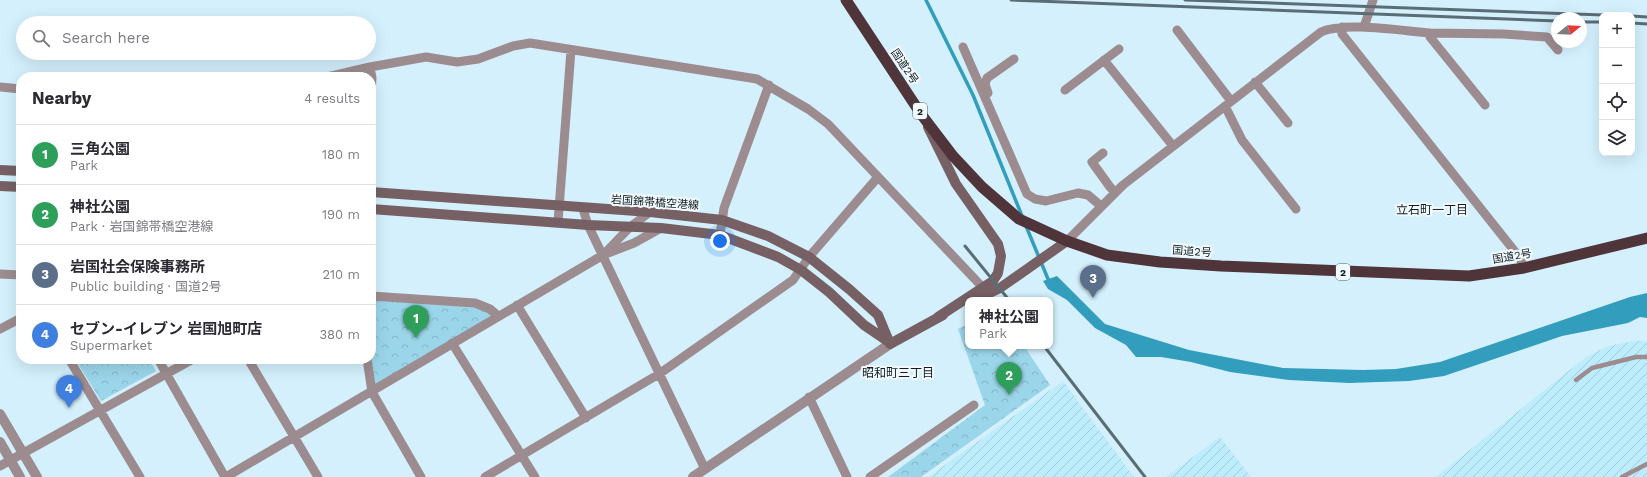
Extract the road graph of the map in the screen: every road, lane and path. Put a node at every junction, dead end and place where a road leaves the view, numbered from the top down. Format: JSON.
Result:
{"nodes":[{"id":1,"x":1373,"y":0,"type":"edge"},
{"id":2,"x":846,"y":1,"type":"edge"},
{"id":3,"x":1364,"y":26,"type":"junction"},
{"id":4,"x":1342,"y":27,"type":"junction"},
{"id":5,"x":1177,"y":30,"type":"dead end"},
{"id":6,"x":1430,"y":34,"type":"junction"},
{"id":7,"x":963,"y":46,"type":"dead end"},
{"id":8,"x":1119,"y":49,"type":"dead end"},
{"id":9,"x":571,"y":50,"type":"junction"},
{"id":10,"x":1558,"y":50,"type":"dead end"},
{"id":11,"x":1014,"y":59,"type":"dead end"},
{"id":12,"x":1104,"y":60,"type":"junction"},
{"id":13,"x":370,"y":67,"type":"junction"},
{"id":14,"x":348,"y":72,"type":"edge"},
{"id":15,"x":371,"y":72,"type":"edge"},
{"id":16,"x":1255,"y":82,"type":"junction"},
{"id":17,"x":769,"y":85,"type":"junction"},
{"id":18,"x":0,"y":88,"type":"edge"},
{"id":19,"x":16,"y":88,"type":"edge"},
{"id":20,"x":1065,"y":90,"type":"dead end"},
{"id":21,"x":1228,"y":104,"type":"junction"},
{"id":22,"x":1485,"y":105,"type":"dead end"},
{"id":23,"x":991,"y":109,"type":"junction"},
{"id":24,"x":922,"y":114,"type":"junction"},
{"id":25,"x":1288,"y":122,"type":"dead end"},
{"id":26,"x":1173,"y":146,"type":"junction"},
{"id":27,"x":1103,"y":153,"type":"dead end"},
{"id":28,"x":0,"y":170,"type":"edge"},
{"id":29,"x":16,"y":171,"type":"edge"},
{"id":30,"x":878,"y":177,"type":"junction"},
{"id":31,"x":0,"y":186,"type":"edge"},
{"id":32,"x":16,"y":187,"type":"edge"},
{"id":33,"x":376,"y":192,"type":"edge"},
{"id":34,"x":1115,"y":192,"type":"junction"},
{"id":35,"x":1101,"y":206,"type":"junction"},
{"id":36,"x":559,"y":207,"type":"junction"},
{"id":37,"x":1296,"y":208,"type":"dead end"},
{"id":38,"x":376,"y":209,"type":"edge"},
{"id":39,"x":583,"y":209,"type":"junction"},
{"id":40,"x":650,"y":212,"type":"junction"},
{"id":41,"x":722,"y":220,"type":"junction"},
{"id":42,"x":558,"y":222,"type":"junction"},
{"id":43,"x":588,"y":225,"type":"junction"},
{"id":44,"x":630,"y":227,"type":"junction"},
{"id":45,"x":660,"y":228,"type":"junction"},
{"id":46,"x":720,"y":235,"type":"junction"},
{"id":47,"x":1647,"y":238,"type":"edge"},
{"id":48,"x":1067,"y":241,"type":"junction"},
{"id":49,"x":603,"y":255,"type":"junction"},
{"id":50,"x":809,"y":257,"type":"junction"},
{"id":51,"x":1524,"y":268,"type":"junction"},
{"id":52,"x":801,"y":270,"type":"junction"},
{"id":53,"x":0,"y":274,"type":"edge"},
{"id":54,"x":16,"y":275,"type":"edge"},
{"id":55,"x":986,"y":290,"type":"junction"},
{"id":56,"x":376,"y":296,"type":"edge"},
{"id":57,"x":974,"y":297,"type":"edge"},
{"id":58,"x":978,"y":297,"type":"edge"},
{"id":59,"x":965,"y":302,"type":"edge"},
{"id":60,"x":965,"y":304,"type":"edge"},
{"id":61,"x":517,"y":305,"type":"junction"},
{"id":62,"x":498,"y":316,"type":"junction"},
{"id":63,"x":938,"y":317,"type":"junction"},
{"id":64,"x":16,"y":321,"type":"edge"},
{"id":65,"x":0,"y":329,"type":"edge"},
{"id":66,"x":452,"y":343,"type":"junction"},
{"id":67,"x":890,"y":344,"type":"junction"},
{"id":68,"x":1647,"y":357,"type":"edge"},
{"id":69,"x":72,"y":364,"type":"edge"},
{"id":70,"x":161,"y":364,"type":"edge"},
{"id":71,"x":184,"y":364,"type":"edge"},
{"id":72,"x":251,"y":364,"type":"edge"},
{"id":73,"x":368,"y":364,"type":"edge"},
{"id":74,"x":166,"y":374,"type":"junction"},
{"id":75,"x":659,"y":374,"type":"junction"},
{"id":76,"x":1576,"y":380,"type":"dead end"},
{"id":77,"x":372,"y":392,"type":"junction"},
{"id":78,"x":809,"y":397,"type":"junction"},
{"id":79,"x":974,"y":404,"type":"dead end"},
{"id":80,"x":100,"y":411,"type":"junction"},
{"id":81,"x":0,"y":414,"type":"edge"},
{"id":82,"x":586,"y":418,"type":"junction"},
{"id":83,"x":295,"y":437,"type":"junction"},
{"id":84,"x":0,"y":442,"type":"edge"},
{"id":85,"x":23,"y":453,"type":"junction"},
{"id":86,"x":522,"y":456,"type":"junction"},
{"id":87,"x":10,"y":460,"type":"junction"},
{"id":88,"x":1647,"y":464,"type":"edge"},
{"id":89,"x":0,"y":466,"type":"edge"},
{"id":90,"x":707,"y":473,"type":"edge"},
{"id":91,"x":20,"y":477,"type":"edge"},
{"id":92,"x":37,"y":477,"type":"edge"},
{"id":93,"x":140,"y":477,"type":"edge"},
{"id":94,"x":225,"y":477,"type":"edge"},
{"id":95,"x":318,"y":477,"type":"edge"},
{"id":96,"x":421,"y":477,"type":"edge"},
{"id":97,"x":485,"y":477,"type":"edge"},
{"id":98,"x":535,"y":477,"type":"edge"},
{"id":99,"x":693,"y":477,"type":"edge"},
{"id":100,"x":848,"y":477,"type":"edge"},
{"id":101,"x":870,"y":477,"type":"edge"},
{"id":102,"x":1622,"y":477,"type":"edge"}],
"edges":[{"from":1,"to":3,"type":"street"},
{"from":2,"to":24,"type":"highway","name":"国道2号","number":"2"},
{"from":3,"to":4,"type":"street"},
{"from":3,"to":6,"type":"street"},
{"from":4,"to":16,"type":"street"},
{"from":4,"to":51,"type":"street"},
{"from":5,"to":21,"type":"street"},
{"from":6,"to":10,"type":"street"},
{"from":6,"to":22,"type":"street"},
{"from":7,"to":23,"type":"street"},
{"from":8,"to":12,"type":"street"},
{"from":9,"to":13,"type":"street"},
{"from":9,"to":17,"type":"street"},
{"from":9,"to":36,"type":"street"},
{"from":11,"to":23,"type":"street"},
{"from":12,"to":20,"type":"street"},
{"from":12,"to":26,"type":"street"},
{"from":13,"to":14,"type":"street"},
{"from":13,"to":15,"type":"street"},
{"from":16,"to":21,"type":"street"},
{"from":16,"to":25,"type":"street"},
{"from":17,"to":30,"type":"street"},
{"from":17,"to":41,"type":"street"},
{"from":18,"to":19,"type":"street"},
{"from":21,"to":26,"type":"street"},
{"from":21,"to":37,"type":"street"},
{"from":23,"to":35,"type":"street"},
{"from":24,"to":48,"type":"highway","name":"国道2号","number":"2"},
{"from":24,"to":55,"type":"main road"},
{"from":26,"to":34,"type":"street"},
{"from":27,"to":34,"type":"street"},
{"from":28,"to":29,"type":"main road"},
{"from":30,"to":50,"type":"street"},
{"from":30,"to":55,"type":"street"},
{"from":31,"to":32,"type":"main road"},
{"from":33,"to":36,"type":"main road","name":"岩国錦帯橋空港線"},
{"from":34,"to":35,"type":"street"},
{"from":35,"to":48,"type":"street"},
{"from":36,"to":39,"type":"main road","name":"岩国錦帯橋空港線"},
{"from":36,"to":42,"type":"street"},
{"from":38,"to":42,"type":"main road"},
{"from":39,"to":40,"type":"main road","name":"岩国錦帯橋空港線"},
{"from":39,"to":43,"type":"street"},
{"from":40,"to":41,"type":"main road","name":"岩国錦帯橋空港線"},
{"from":40,"to":44,"type":"street"},
{"from":41,"to":46,"type":"street"},
{"from":41,"to":50,"type":"main road","name":"岩国錦帯橋空港線"},
{"from":42,"to":43,"type":"main road"},
{"from":43,"to":44,"type":"main road"},
{"from":43,"to":49,"type":"street"},
{"from":44,"to":45,"type":"main road"},
{"from":44,"to":49,"type":"street"},
{"from":45,"to":46,"type":"main road"},
{"from":45,"to":49,"type":"street"},
{"from":46,"to":52,"type":"main road"},
{"from":47,"to":51,"type":"highway","name":"国道2号","number":"2"},
{"from":48,"to":51,"type":"highway","name":"国道2号","number":"2"},
{"from":48,"to":55,"type":"main road"},
{"from":49,"to":61,"type":"street"},
{"from":49,"to":75,"type":"street"},
{"from":50,"to":52,"type":"street"},
{"from":50,"to":67,"type":"main road","name":"岩国錦帯橋空港線"},
{"from":52,"to":67,"type":"main road"},
{"from":52,"to":75,"type":"street"},
{"from":53,"to":54,"type":"street"},
{"from":55,"to":57,"type":"main road"},
{"from":55,"to":58,"type":"main road"},
{"from":56,"to":62,"type":"street"},
{"from":59,"to":63,"type":"main road"},
{"from":60,"to":63,"type":"main road"},
{"from":61,"to":62,"type":"street"},
{"from":61,"to":82,"type":"street"},
{"from":62,"to":66,"type":"street"},
{"from":63,"to":67,"type":"main road"},
{"from":64,"to":65,"type":"street"},
{"from":66,"to":77,"type":"street"},
{"from":66,"to":86,"type":"street"},
{"from":67,"to":78,"type":"street"},
{"from":68,"to":76,"type":"lane"},
{"from":69,"to":80,"type":"street"},
{"from":70,"to":74,"type":"street"},
{"from":71,"to":74,"type":"street"},
{"from":72,"to":83,"type":"street"},
{"from":73,"to":77,"type":"street"},
{"from":74,"to":80,"type":"street"},
{"from":74,"to":94,"type":"street"},
{"from":75,"to":82,"type":"street"},
{"from":75,"to":90,"type":"street"},
{"from":77,"to":83,"type":"street"},
{"from":77,"to":96,"type":"street"},
{"from":78,"to":90,"type":"street"},
{"from":78,"to":100,"type":"street"},
{"from":79,"to":101,"type":"street"},
{"from":80,"to":85,"type":"street"},
{"from":80,"to":93,"type":"street"},
{"from":81,"to":85,"type":"street"},
{"from":82,"to":86,"type":"street"},
{"from":83,"to":94,"type":"street"},
{"from":83,"to":95,"type":"street"},
{"from":84,"to":87,"type":"street"},
{"from":85,"to":87,"type":"street"},
{"from":85,"to":92,"type":"street"},
{"from":86,"to":97,"type":"street"},
{"from":86,"to":98,"type":"street"},
{"from":87,"to":89,"type":"street"},
{"from":87,"to":91,"type":"street"},
{"from":88,"to":102,"type":"lane"},
{"from":90,"to":99,"type":"street"}]}
